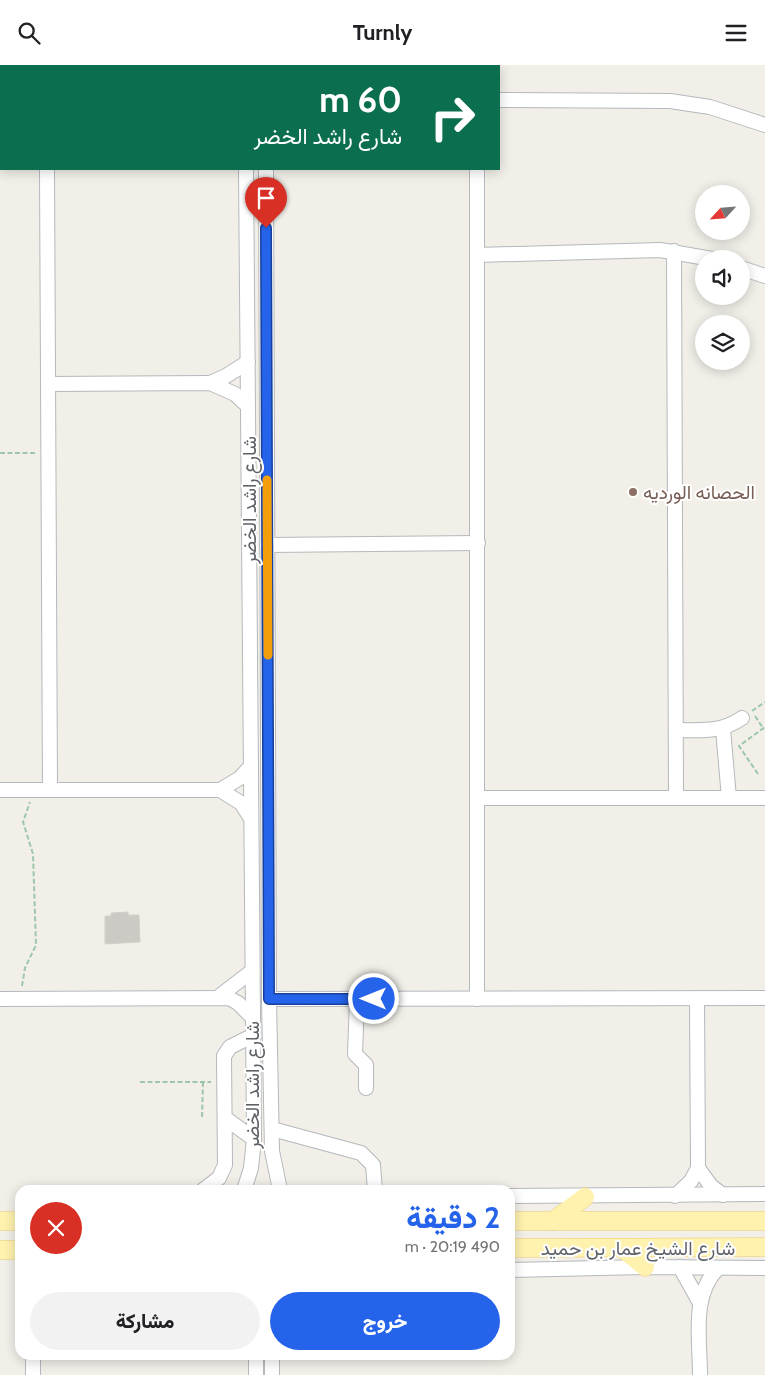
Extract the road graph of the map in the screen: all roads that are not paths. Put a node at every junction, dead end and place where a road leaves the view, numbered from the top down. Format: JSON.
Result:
{"nodes":[{"id":1,"x":500,"y":100,"type":"edge"},
{"id":2,"x":765,"y":125,"type":"edge"},
{"id":3,"x":47,"y":170,"type":"edge"},
{"id":4,"x":246,"y":170,"type":"edge"},
{"id":5,"x":266,"y":170,"type":"edge"},
{"id":6,"x":478,"y":170,"type":"edge"},
{"id":7,"x":674,"y":251,"type":"junction"},
{"id":8,"x":478,"y":255,"type":"junction"},
{"id":9,"x":695,"y":255,"type":"edge"},
{"id":10,"x":750,"y":270,"type":"edge"},
{"id":11,"x":765,"y":274,"type":"edge"},
{"id":12,"x":248,"y":361,"type":"junction"},
{"id":13,"x":210,"y":383,"type":"junction"},
{"id":14,"x":48,"y":384,"type":"junction"},
{"id":15,"x":248,"y":406,"type":"junction"},
{"id":16,"x":478,"y":543,"type":"junction"},
{"id":17,"x":267,"y":545,"type":"junction"},
{"id":18,"x":747,"y":715,"type":"road end"},
{"id":19,"x":723,"y":729,"type":"junction"},
{"id":20,"x":676,"y":730,"type":"junction"},
{"id":21,"x":251,"y":766,"type":"junction"},
{"id":22,"x":0,"y":790,"type":"edge"},
{"id":23,"x":50,"y":790,"type":"junction"},
{"id":24,"x":220,"y":790,"type":"junction"},
{"id":25,"x":477,"y":798,"type":"junction"},
{"id":26,"x":676,"y":798,"type":"junction"},
{"id":27,"x":729,"y":798,"type":"junction"},
{"id":28,"x":765,"y":798,"type":"edge"},
{"id":29,"x":250,"y":817,"type":"junction"},
{"id":30,"x":252,"y":971,"type":"junction"},
{"id":31,"x":765,"y":998,"type":"edge"},
{"id":32,"x":0,"y":999,"type":"edge"},
{"id":33,"x":217,"y":999,"type":"junction"},
{"id":34,"x":269,"y":999,"type":"junction"},
{"id":35,"x":357,"y":999,"type":"junction"},
{"id":36,"x":477,"y":999,"type":"junction"},
{"id":37,"x":697,"y":999,"type":"junction"},
{"id":38,"x":252,"y":1017,"type":"junction"},
{"id":39,"x":252,"y":1036,"type":"junction"},
{"id":40,"x":366,"y":1087,"type":"dead end"},
{"id":41,"x":225,"y":1119,"type":"junction"},
{"id":42,"x":272,"y":1129,"type":"junction"},
{"id":43,"x":254,"y":1139,"type":"junction"},
{"id":44,"x":698,"y":1168,"type":"junction"},
{"id":45,"x":210,"y":1185,"type":"edge"},
{"id":46,"x":246,"y":1185,"type":"edge"},
{"id":47,"x":279,"y":1185,"type":"edge"},
{"id":48,"x":375,"y":1185,"type":"edge"},
{"id":49,"x":765,"y":1194,"type":"edge"},
{"id":50,"x":723,"y":1195,"type":"junction"},
{"id":51,"x":515,"y":1196,"type":"edge"},
{"id":52,"x":675,"y":1196,"type":"junction"},
{"id":53,"x":585,"y":1197,"type":"junction"},
{"id":54,"x":0,"y":1221,"type":"edge"},
{"id":55,"x":15,"y":1221,"type":"edge"},
{"id":56,"x":515,"y":1221,"type":"edge"},
{"id":57,"x":553,"y":1221,"type":"junction"},
{"id":58,"x":765,"y":1221,"type":"edge"},
{"id":59,"x":765,"y":1247,"type":"edge"},
{"id":60,"x":515,"y":1248,"type":"edge"},
{"id":61,"x":623,"y":1249,"type":"junction"},
{"id":62,"x":0,"y":1250,"type":"edge"},
{"id":63,"x":15,"y":1250,"type":"edge"},
{"id":64,"x":645,"y":1267,"type":"junction"},
{"id":65,"x":680,"y":1267,"type":"junction"},
{"id":66,"x":718,"y":1268,"type":"junction"},
{"id":67,"x":765,"y":1268,"type":"edge"},
{"id":68,"x":515,"y":1270,"type":"edge"},
{"id":69,"x":700,"y":1303,"type":"junction"},
{"id":70,"x":33,"y":1360,"type":"edge"},
{"id":71,"x":256,"y":1360,"type":"edge"},
{"id":72,"x":272,"y":1360,"type":"edge"},
{"id":73,"x":33,"y":1375,"type":"edge"},
{"id":74,"x":256,"y":1375,"type":"edge"},
{"id":75,"x":272,"y":1375,"type":"edge"},
{"id":76,"x":700,"y":1375,"type":"edge"}],
"edges":[{"from":1,"to":2,"type":"street"},
{"from":3,"to":14,"type":"street"},
{"from":4,"to":12,"type":"street","name":"شارع راشد الخضر"},
{"from":5,"to":17,"type":"street","name":"شارع راشد الخضر"},
{"from":6,"to":8,"type":"street"},
{"from":7,"to":8,"type":"street"},
{"from":7,"to":9,"type":"street"},
{"from":7,"to":20,"type":"street"},
{"from":8,"to":16,"type":"street"},
{"from":10,"to":11,"type":"street"},
{"from":12,"to":13,"type":"street"},
{"from":12,"to":15,"type":"street","name":"شارع راشد الخضر"},
{"from":13,"to":14,"type":"street"},
{"from":13,"to":15,"type":"street"},
{"from":14,"to":23,"type":"street"},
{"from":15,"to":21,"type":"street","name":"شارع راشد الخضر"},
{"from":16,"to":17,"type":"street"},
{"from":16,"to":25,"type":"street"},
{"from":17,"to":34,"type":"street","name":"شارع راشد الخضر"},
{"from":18,"to":19,"type":"street"},
{"from":19,"to":20,"type":"street"},
{"from":19,"to":27,"type":"street"},
{"from":20,"to":26,"type":"street"},
{"from":21,"to":24,"type":"street"},
{"from":21,"to":29,"type":"street","name":"شارع راشد الخضر"},
{"from":22,"to":23,"type":"street"},
{"from":23,"to":24,"type":"street"},
{"from":24,"to":29,"type":"street"},
{"from":25,"to":26,"type":"street"},
{"from":25,"to":36,"type":"street"},
{"from":26,"to":27,"type":"street"},
{"from":27,"to":28,"type":"street"},
{"from":29,"to":30,"type":"street","name":"شارع راشد الخضر"},
{"from":30,"to":33,"type":"street"},
{"from":30,"to":38,"type":"street","name":"شارع راشد الخضر"},
{"from":31,"to":37,"type":"street"},
{"from":32,"to":33,"type":"street"},
{"from":33,"to":38,"type":"street"},
{"from":34,"to":35,"type":"street"},
{"from":34,"to":42,"type":"street","name":"شارع راشد الخضر"},
{"from":35,"to":36,"type":"street"},
{"from":35,"to":40,"type":"street"},
{"from":36,"to":37,"type":"street"},
{"from":37,"to":44,"type":"street"},
{"from":38,"to":39,"type":"street","name":"شارع راشد الخضر"},
{"from":39,"to":41,"type":"street"},
{"from":39,"to":43,"type":"street","name":"شارع راشد الخضر"},
{"from":41,"to":43,"type":"street"},
{"from":41,"to":45,"type":"street"},
{"from":42,"to":47,"type":"street","name":"شارع راشد الخضر"},
{"from":42,"to":48,"type":"street"},
{"from":43,"to":46,"type":"street","name":"شارع راشد الخضر"},
{"from":44,"to":50,"type":"street"},
{"from":44,"to":52,"type":"street"},
{"from":49,"to":50,"type":"street"},
{"from":50,"to":52,"type":"street"},
{"from":51,"to":53,"type":"street"},
{"from":52,"to":53,"type":"street"},
{"from":53,"to":57,"type":"main road"},
{"from":54,"to":55,"type":"main road"},
{"from":56,"to":57,"type":"main road","name":"شارع الشيخ عمار بن حميد"},
{"from":57,"to":58,"type":"main road","name":"شارع الشيخ عمار بن حميد"},
{"from":59,"to":61,"type":"main road","name":"شارع الشيخ عمار بن حميد"},
{"from":60,"to":61,"type":"main road","name":"شارع الشيخ عمار بن حميد"},
{"from":61,"to":64,"type":"main road"},
{"from":62,"to":63,"type":"main road"},
{"from":64,"to":65,"type":"street"},
{"from":64,"to":68,"type":"street"},
{"from":65,"to":66,"type":"street"},
{"from":65,"to":69,"type":"street"},
{"from":66,"to":67,"type":"street"},
{"from":66,"to":69,"type":"street"},
{"from":69,"to":76,"type":"street"},
{"from":70,"to":73,"type":"street"},
{"from":71,"to":74,"type":"street"},
{"from":72,"to":75,"type":"street"}]}
